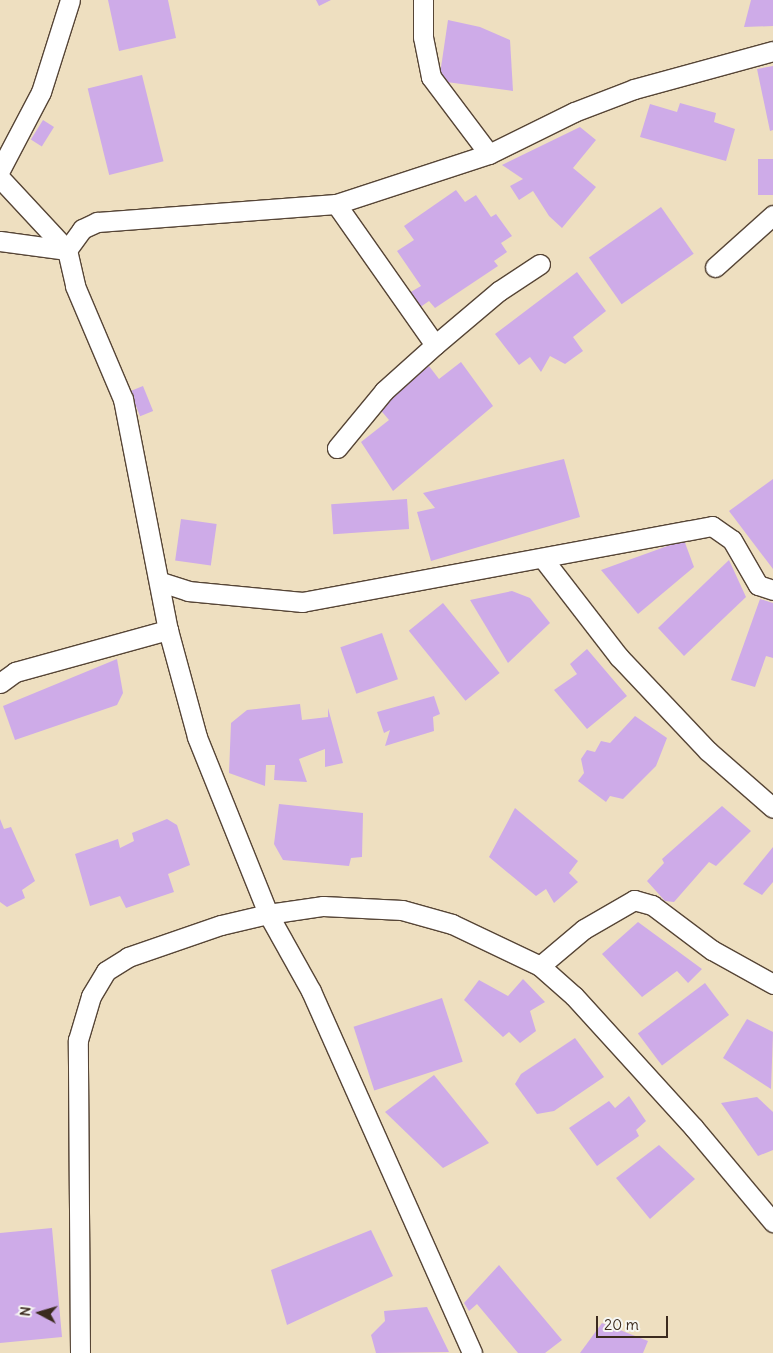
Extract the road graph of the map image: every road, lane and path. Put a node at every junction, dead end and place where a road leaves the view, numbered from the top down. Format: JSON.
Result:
{"nodes":[{"id":1,"x":70,"y":0,"type":"edge"},
{"id":2,"x":423,"y":0,"type":"edge"},
{"id":3,"x":773,"y":51,"type":"edge"},
{"id":4,"x":489,"y":154,"type":"junction"},
{"id":5,"x":0,"y":170,"type":"edge"},
{"id":6,"x":0,"y":178,"type":"edge"},
{"id":7,"x":336,"y":204,"type":"junction"},
{"id":8,"x":773,"y":215,"type":"edge"},
{"id":9,"x":0,"y":241,"type":"edge"},
{"id":10,"x":67,"y":250,"type":"junction"},
{"id":11,"x":540,"y":264,"type":"dead end"},
{"id":12,"x":715,"y":267,"type":"dead end"},
{"id":13,"x":435,"y":345,"type":"junction"},
{"id":14,"x":337,"y":448,"type":"dead end"},
{"id":15,"x":544,"y":560,"type":"junction"},
{"id":16,"x":161,"y":582,"type":"junction"},
{"id":17,"x":773,"y":590,"type":"edge"},
{"id":18,"x":168,"y":630,"type":"junction"},
{"id":19,"x":0,"y":683,"type":"edge"},
{"id":20,"x":773,"y":808,"type":"edge"},
{"id":21,"x":268,"y":914,"type":"junction"},
{"id":22,"x":540,"y":966,"type":"junction"},
{"id":23,"x":773,"y":984,"type":"edge"},
{"id":24,"x":773,"y":1222,"type":"edge"},
{"id":25,"x":80,"y":1353,"type":"edge"},
{"id":26,"x":472,"y":1353,"type":"edge"}],
"edges":[{"from":1,"to":5,"type":"street"},
{"from":2,"to":4,"type":"street"},
{"from":3,"to":4,"type":"street"},
{"from":4,"to":7,"type":"street"},
{"from":6,"to":10,"type":"street"},
{"from":7,"to":10,"type":"street"},
{"from":7,"to":13,"type":"street"},
{"from":8,"to":12,"type":"street"},
{"from":9,"to":10,"type":"street"},
{"from":10,"to":16,"type":"street"},
{"from":11,"to":13,"type":"street"},
{"from":13,"to":14,"type":"street"},
{"from":15,"to":16,"type":"street"},
{"from":15,"to":17,"type":"street"},
{"from":15,"to":20,"type":"street"},
{"from":16,"to":18,"type":"street"},
{"from":18,"to":19,"type":"street"},
{"from":18,"to":21,"type":"street"},
{"from":21,"to":22,"type":"street"},
{"from":21,"to":25,"type":"street"},
{"from":21,"to":26,"type":"street"},
{"from":22,"to":23,"type":"street"},
{"from":22,"to":24,"type":"street"}]}
